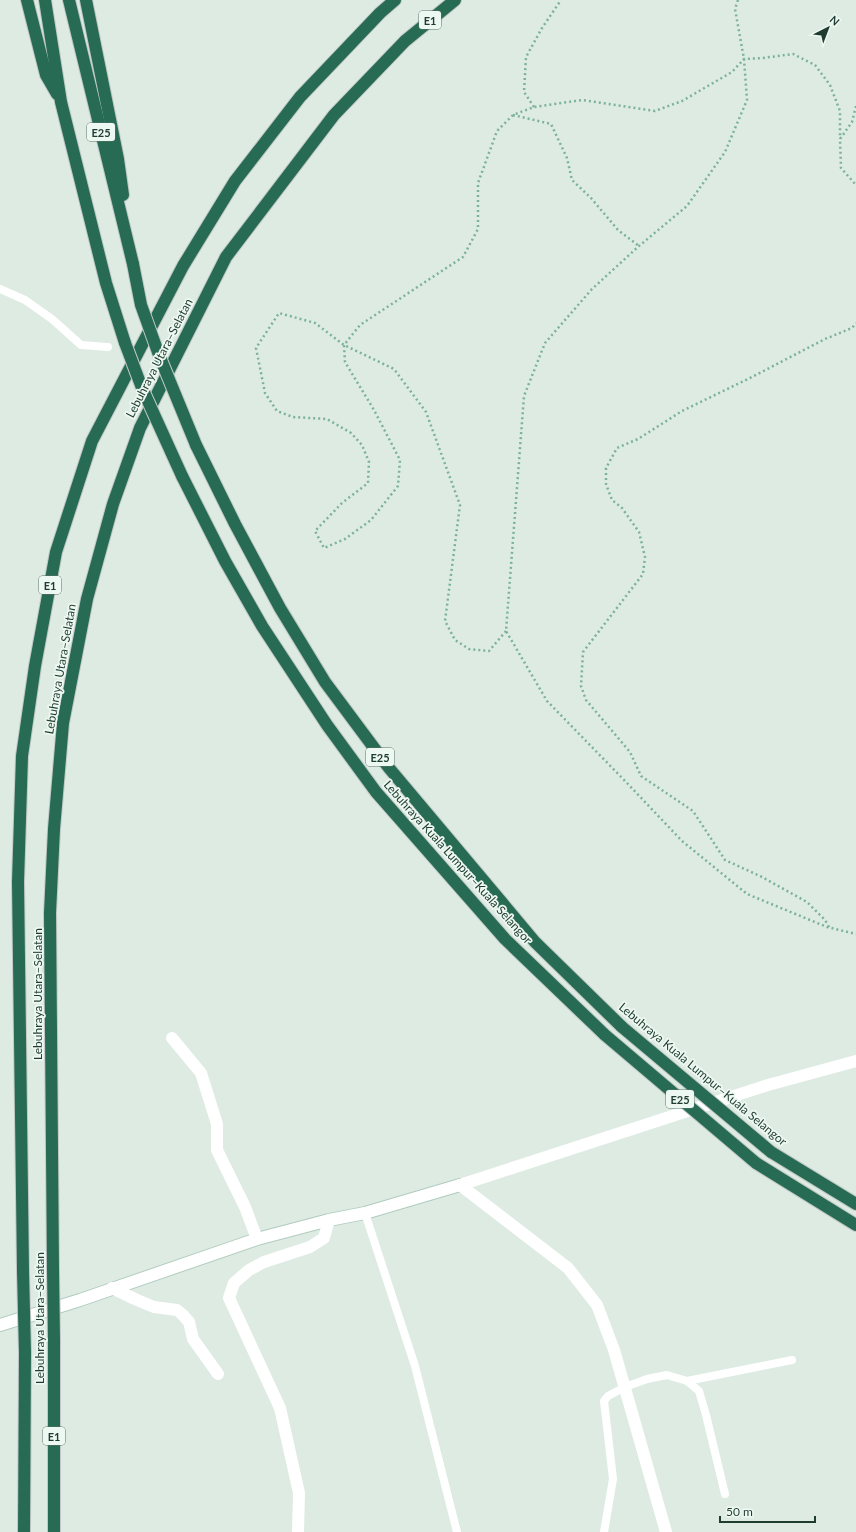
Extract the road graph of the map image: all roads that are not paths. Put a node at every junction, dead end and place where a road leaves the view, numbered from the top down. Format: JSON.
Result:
{"nodes":[{"id":1,"x":28,"y":0,"type":"edge"},
{"id":2,"x":45,"y":0,"type":"edge"},
{"id":3,"x":69,"y":0,"type":"edge"},
{"id":4,"x":86,"y":0,"type":"edge"},
{"id":5,"x":395,"y":0,"type":"edge"},
{"id":6,"x":455,"y":0,"type":"edge"},
{"id":7,"x":61,"y":102,"type":"junction"},
{"id":8,"x":133,"y":264,"type":"junction"},
{"id":9,"x":0,"y":288,"type":"edge"},
{"id":10,"x":108,"y":347,"type":"dead end"},
{"id":11,"x":132,"y":362,"type":"junction"},
{"id":12,"x":172,"y":1038,"type":"dead end"},
{"id":13,"x":856,"y":1061,"type":"edge"},
{"id":14,"x":460,"y":1185,"type":"junction"},
{"id":15,"x":856,"y":1204,"type":"edge"},
{"id":16,"x":365,"y":1213,"type":"junction"},
{"id":17,"x":329,"y":1220,"type":"junction"},
{"id":18,"x":856,"y":1225,"type":"edge"},
{"id":19,"x":257,"y":1239,"type":"junction"},
{"id":20,"x":112,"y":1288,"type":"junction"},
{"id":21,"x":0,"y":1325,"type":"edge"},
{"id":22,"x":792,"y":1360,"type":"dead end"},
{"id":23,"x":218,"y":1374,"type":"dead end"},
{"id":24,"x":688,"y":1381,"type":"junction"},
{"id":25,"x":625,"y":1387,"type":"junction"},
{"id":26,"x":725,"y":1494,"type":"dead end"},
{"id":27,"x":24,"y":1532,"type":"edge"},
{"id":28,"x":54,"y":1532,"type":"edge"},
{"id":29,"x":298,"y":1532,"type":"edge"},
{"id":30,"x":457,"y":1532,"type":"edge"},
{"id":31,"x":604,"y":1532,"type":"edge"},
{"id":32,"x":666,"y":1532,"type":"edge"}],
"edges":[{"from":1,"to":7,"type":"highway"},
{"from":2,"to":7,"type":"highway","name":"Lebuhraya Kuala Lumpur–Kuala Selangor","number":"E25"},
{"from":3,"to":8,"type":"highway","name":"Lebuhraya Kuala Lumpur–Kuala Selangor","number":"E25"},
{"from":4,"to":8,"type":"highway"},
{"from":5,"to":11,"type":"highway","name":"Lebuhraya Utara–Selatan","number":"E1"},
{"from":6,"to":28,"type":"highway","name":"Lebuhraya Utara–Selatan","number":"E1","bridge":true},
{"from":7,"to":11,"type":"highway","name":"Lebuhraya Kuala Lumpur–Kuala Selangor","number":"E25","bridge":true},
{"from":8,"to":15,"type":"highway","name":"Lebuhraya Kuala Lumpur–Kuala Selangor","number":"E25","bridge":true},
{"from":9,"to":10,"type":"lane"},
{"from":11,"to":18,"type":"highway","name":"Lebuhraya Kuala Lumpur–Kuala Selangor","number":"E25","bridge":true},
{"from":11,"to":27,"type":"highway","name":"Lebuhraya Utara–Selatan","number":"E1","bridge":true},
{"from":12,"to":19,"type":"street"},
{"from":13,"to":14,"type":"street"},
{"from":14,"to":16,"type":"street"},
{"from":14,"to":25,"type":"street"},
{"from":16,"to":17,"type":"street"},
{"from":16,"to":30,"type":"lane"},
{"from":17,"to":19,"type":"street"},
{"from":17,"to":29,"type":"street"},
{"from":19,"to":20,"type":"street"},
{"from":20,"to":21,"type":"street"},
{"from":20,"to":23,"type":"street"},
{"from":22,"to":24,"type":"lane"},
{"from":24,"to":25,"type":"lane"},
{"from":24,"to":26,"type":"lane"},
{"from":25,"to":31,"type":"lane"},
{"from":25,"to":32,"type":"street"}]}
